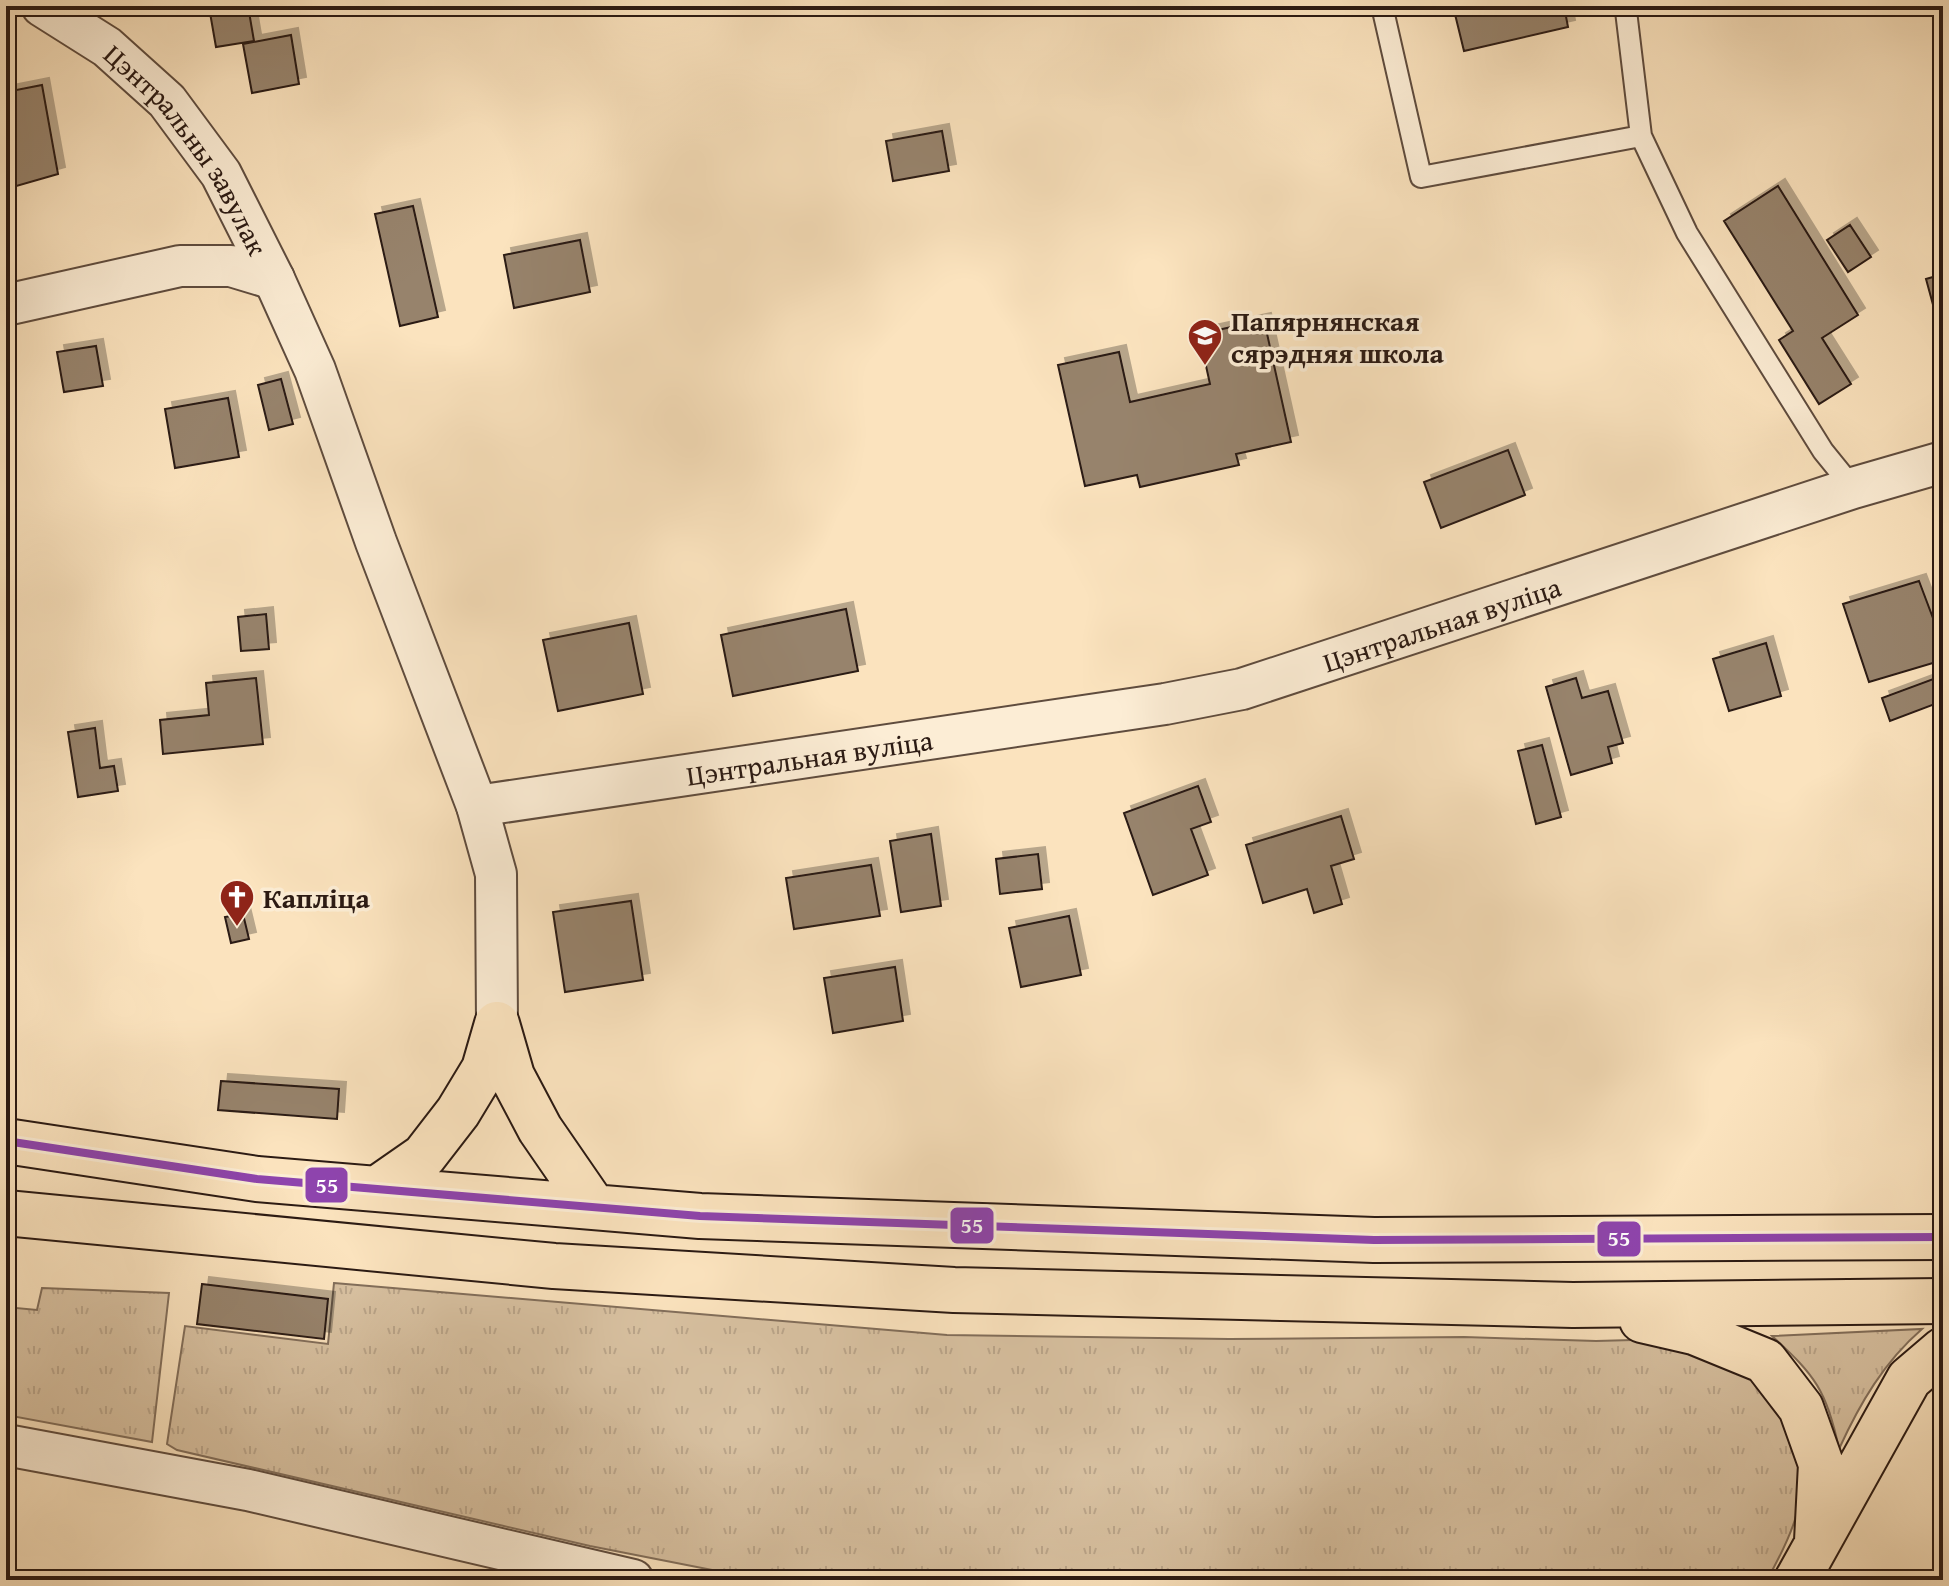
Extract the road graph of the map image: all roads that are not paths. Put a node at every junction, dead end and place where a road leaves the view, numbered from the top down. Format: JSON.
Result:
{"nodes":[{"id":1,"x":42,"y":6,"type":"edge"},
{"id":2,"x":1382,"y":6,"type":"edge"},
{"id":3,"x":1626,"y":11,"type":"dead end"},
{"id":4,"x":1641,"y":136,"type":"junction"},
{"id":5,"x":274,"y":279,"type":"junction"},
{"id":6,"x":6,"y":305,"type":"edge"},
{"id":7,"x":1943,"y":462,"type":"edge"},
{"id":8,"x":1853,"y":488,"type":"junction"},
{"id":9,"x":477,"y":806,"type":"junction"},
{"id":10,"x":497,"y":1024,"type":"junction"},
{"id":11,"x":6,"y":1141,"type":"edge"},
{"id":12,"x":378,"y":1188,"type":"junction"},
{"id":13,"x":593,"y":1206,"type":"junction"},
{"id":14,"x":6,"y":1213,"type":"edge"},
{"id":15,"x":1943,"y":1237,"type":"edge"},
{"id":16,"x":1943,"y":1301,"type":"edge"},
{"id":17,"x":1573,"y":1305,"type":"junction"},
{"id":18,"x":1943,"y":1350,"type":"edge"},
{"id":19,"x":6,"y":1445,"type":"edge"},
{"id":20,"x":1817,"y":1541,"type":"junction"},
{"id":21,"x":633,"y":1580,"type":"edge"},
{"id":22,"x":1797,"y":1580,"type":"edge"}],
"edges":[{"from":1,"to":5,"type":"street","name":"Цэнтральны завулак"},
{"from":2,"to":4,"type":"lane"},
{"from":3,"to":4,"type":"lane"},
{"from":4,"to":8,"type":"lane"},
{"from":5,"to":6,"type":"street"},
{"from":5,"to":9,"type":"street"},
{"from":7,"to":8,"type":"street","name":"Цэнтральная вуліца"},
{"from":8,"to":9,"type":"street","name":"Цэнтральная вуліца"},
{"from":9,"to":10,"type":"street"},
{"from":10,"to":12,"type":"highway"},
{"from":10,"to":13,"type":"highway"},
{"from":11,"to":12,"type":"highway"},
{"from":12,"to":13,"type":"highway"},
{"from":13,"to":15,"type":"highway"},
{"from":14,"to":17,"type":"highway"},
{"from":16,"to":17,"type":"highway"},
{"from":17,"to":20,"type":"highway"},
{"from":18,"to":20,"type":"highway"},
{"from":19,"to":21,"type":"street"},
{"from":20,"to":22,"type":"highway"}]}
